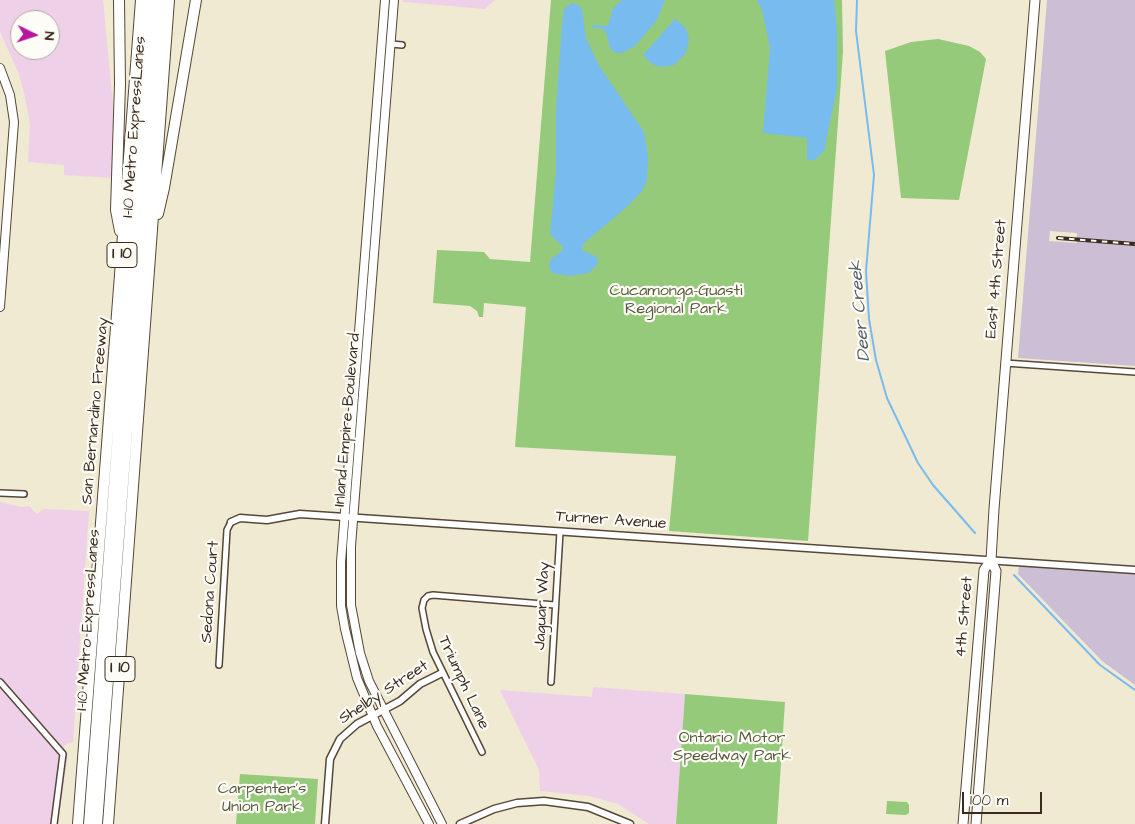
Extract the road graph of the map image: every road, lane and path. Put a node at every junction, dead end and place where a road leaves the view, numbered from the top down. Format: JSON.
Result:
{"nodes":[{"id":1,"x":119,"y":0,"type":"edge"},
{"id":2,"x":141,"y":0,"type":"edge"},
{"id":3,"x":150,"y":0,"type":"edge"},
{"id":4,"x":160,"y":0,"type":"edge"},
{"id":5,"x":169,"y":0,"type":"edge"},
{"id":6,"x":196,"y":0,"type":"edge"},
{"id":7,"x":385,"y":0,"type":"edge"},
{"id":8,"x":394,"y":0,"type":"edge"},
{"id":9,"x":1035,"y":0,"type":"edge"},
{"id":10,"x":390,"y":44,"type":"junction"},
{"id":11,"x":402,"y":45,"type":"dead end"},
{"id":12,"x":0,"y":68,"type":"edge"},
{"id":13,"x":152,"y":237,"type":"junction"},
{"id":14,"x":123,"y":247,"type":"junction"},
{"id":15,"x":0,"y":307,"type":"edge"},
{"id":16,"x":1006,"y":363,"type":"junction"},
{"id":17,"x":1135,"y":372,"type":"edge"},
{"id":18,"x":0,"y":493,"type":"edge"},
{"id":19,"x":24,"y":494,"type":"dead end"},
{"id":20,"x":344,"y":517,"type":"junction"},
{"id":21,"x":354,"y":517,"type":"junction"},
{"id":22,"x":231,"y":522,"type":"joint"},
{"id":23,"x":560,"y":532,"type":"junction"},
{"id":24,"x":991,"y":560,"type":"junction"},
{"id":25,"x":1135,"y":570,"type":"edge"},
{"id":26,"x":555,"y":605,"type":"junction"},
{"id":27,"x":218,"y":665,"type":"dead end"},
{"id":28,"x":442,"y":673,"type":"junction"},
{"id":29,"x":0,"y":682,"type":"edge"},
{"id":30,"x":551,"y":682,"type":"dead end"},
{"id":31,"x":382,"y":710,"type":"junction"},
{"id":32,"x":373,"y":716,"type":"junction"},
{"id":33,"x":482,"y":752,"type":"dead end"},
{"id":34,"x":81,"y":790,"type":"junction"},
{"id":35,"x":54,"y":824,"type":"edge"},
{"id":36,"x":72,"y":824,"type":"edge"},
{"id":37,"x":78,"y":824,"type":"edge"},
{"id":38,"x":89,"y":824,"type":"edge"},
{"id":39,"x":97,"y":824,"type":"edge"},
{"id":40,"x":108,"y":824,"type":"edge"},
{"id":41,"x":325,"y":824,"type":"edge"},
{"id":42,"x":429,"y":824,"type":"edge"},
{"id":43,"x":442,"y":824,"type":"edge"},
{"id":44,"x":460,"y":824,"type":"edge"},
{"id":45,"x":630,"y":824,"type":"edge"},
{"id":46,"x":963,"y":824,"type":"edge"},
{"id":47,"x":976,"y":824,"type":"edge"}],
"edges":[{"from":1,"to":14,"type":"highway"},
{"from":2,"to":14,"type":"highway","name":"San Bernardino Freeway","number":"I 10"},
{"from":3,"to":38,"type":"highway","name":"I-10 Metro ExpressLanes"},
{"from":4,"to":39,"type":"highway","name":"I-10 Metro ExpressLanes"},
{"from":5,"to":13,"type":"highway","number":"I 10"},
{"from":6,"to":13,"type":"highway"},
{"from":7,"to":20,"type":"main road","name":"Inland Empire Boulevard"},
{"from":8,"to":10,"type":"main road","name":"Inland Empire Boulevard"},
{"from":9,"to":16,"type":"main road","name":"East 4th Street"},
{"from":10,"to":11,"type":"street"},
{"from":10,"to":21,"type":"main road","name":"Inland Empire Boulevard"},
{"from":12,"to":15,"type":"main road"},
{"from":13,"to":40,"type":"highway","number":"I 10"},
{"from":14,"to":34,"type":"highway","name":"San Bernardino Freeway","number":"I 10"},
{"from":16,"to":17,"type":"street"},
{"from":16,"to":24,"type":"main road","name":"East 4th Street"},
{"from":18,"to":19,"type":"street"},
{"from":20,"to":21,"type":"street","name":"Turner Avenue"},
{"from":20,"to":22,"type":"street","name":"Turner Avenue"},
{"from":20,"to":32,"type":"main road","name":"Inland Empire Boulevard"},
{"from":21,"to":23,"type":"street","name":"Turner Avenue"},
{"from":21,"to":31,"type":"main road","name":"Inland Empire Boulevard"},
{"from":22,"to":27,"type":"street","name":"Sedona Court"},
{"from":23,"to":24,"type":"street","name":"Turner Avenue"},
{"from":23,"to":26,"type":"street","name":"Jaguar Way"},
{"from":24,"to":25,"type":"street","name":"Turner Avenue"},
{"from":24,"to":46,"type":"main road","name":"4th Street"},
{"from":24,"to":47,"type":"main road","name":"4th Street"},
{"from":26,"to":28,"type":"street","name":"Triumph Lane"},
{"from":26,"to":30,"type":"street","name":"Jaguar Way"},
{"from":28,"to":31,"type":"street","name":"Shelby Street"},
{"from":28,"to":33,"type":"street","name":"Triumph Lane"},
{"from":29,"to":35,"type":"street"},
{"from":31,"to":32,"type":"street","name":"Shelby Street"},
{"from":31,"to":43,"type":"main road","name":"Inland Empire Boulevard"},
{"from":32,"to":41,"type":"street","name":"Shelby Street"},
{"from":32,"to":42,"type":"main road","name":"Inland Empire Boulevard"},
{"from":34,"to":36,"type":"highway"},
{"from":34,"to":37,"type":"highway","name":"San Bernardino Freeway","number":"I 10"},
{"from":44,"to":45,"type":"street"}]}
